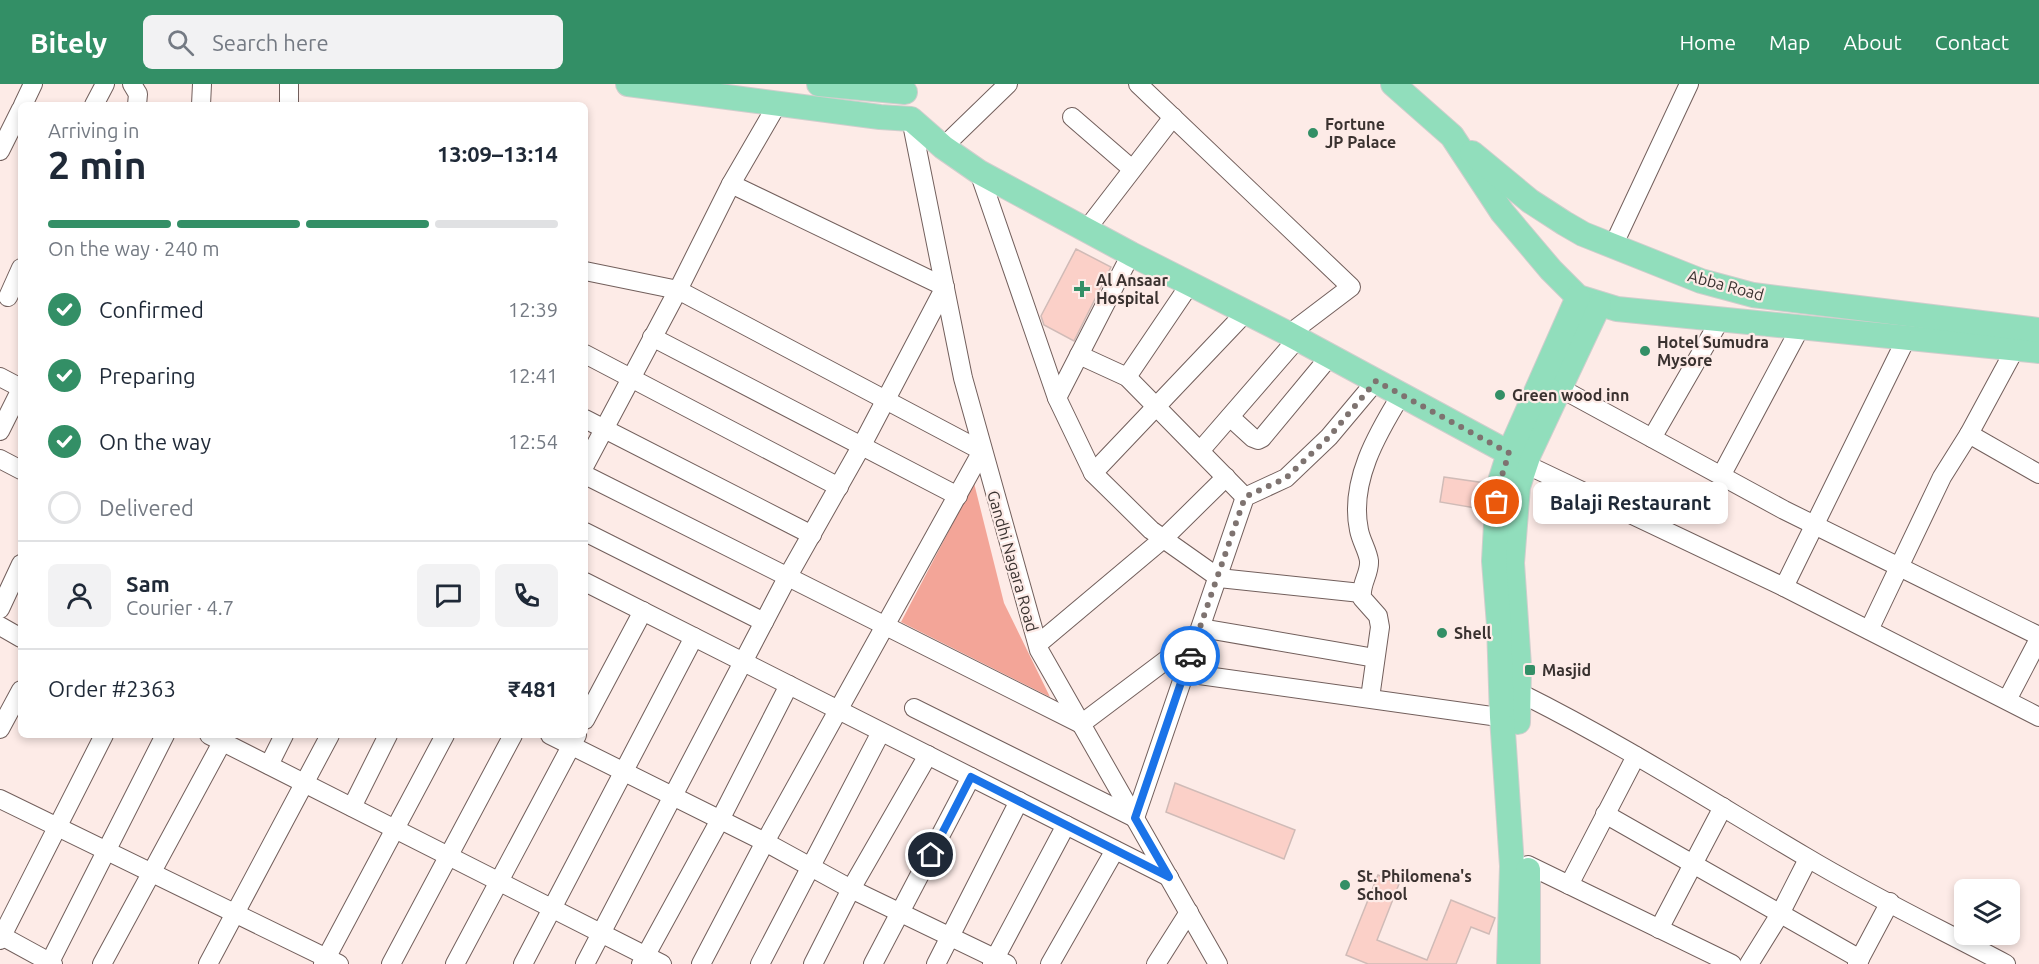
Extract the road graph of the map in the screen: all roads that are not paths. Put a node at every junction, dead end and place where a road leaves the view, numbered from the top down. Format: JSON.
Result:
{"nodes":[{"id":1,"x":33,"y":84,"type":"edge"},
{"id":2,"x":105,"y":84,"type":"edge"},
{"id":3,"x":132,"y":84,"type":"edge"},
{"id":4,"x":202,"y":84,"type":"edge"},
{"id":5,"x":289,"y":84,"type":"edge"},
{"id":6,"x":627,"y":84,"type":"edge"},
{"id":7,"x":819,"y":84,"type":"edge"},
{"id":8,"x":1008,"y":84,"type":"edge"},
{"id":9,"x":1138,"y":84,"type":"edge"},
{"id":10,"x":1393,"y":84,"type":"edge"},
{"id":11,"x":1689,"y":84,"type":"edge"},
{"id":12,"x":877,"y":86,"type":"edge"},
{"id":13,"x":905,"y":88,"type":"edge"},
{"id":14,"x":24,"y":102,"type":"edge"},
{"id":15,"x":96,"y":102,"type":"edge"},
{"id":16,"x":137,"y":102,"type":"edge"},
{"id":17,"x":201,"y":102,"type":"edge"},
{"id":18,"x":289,"y":102,"type":"edge"},
{"id":19,"x":778,"y":103,"type":"junction"},
{"id":20,"x":18,"y":115,"type":"edge"},
{"id":21,"x":880,"y":117,"type":"junction"},
{"id":22,"x":1072,"y":117,"type":"dead end"},
{"id":23,"x":1173,"y":117,"type":"junction"},
{"id":24,"x":911,"y":119,"type":"junction"},
{"id":25,"x":1452,"y":136,"type":"junction"},
{"id":26,"x":943,"y":147,"type":"junction"},
{"id":27,"x":0,"y":151,"type":"edge"},
{"id":28,"x":1132,"y":169,"type":"junction"},
{"id":29,"x":979,"y":172,"type":"junction"},
{"id":30,"x":731,"y":184,"type":"junction"},
{"id":31,"x":1086,"y":230,"type":"junction"},
{"id":32,"x":1613,"y":246,"type":"junction"},
{"id":33,"x":1131,"y":254,"type":"junction"},
{"id":34,"x":588,"y":272,"type":"edge"},
{"id":35,"x":18,"y":276,"type":"edge"},
{"id":36,"x":1190,"y":284,"type":"junction"},
{"id":37,"x":945,"y":287,"type":"junction"},
{"id":38,"x":678,"y":290,"type":"junction"},
{"id":39,"x":1728,"y":290,"type":"junction"},
{"id":40,"x":10,"y":297,"type":"edge"},
{"id":41,"x":1588,"y":301,"type":"junction"},
{"id":42,"x":1246,"y":312,"type":"junction"},
{"id":43,"x":1666,"y":314,"type":"junction"},
{"id":44,"x":1720,"y":320,"type":"junction"},
{"id":45,"x":1800,"y":328,"type":"junction"},
{"id":46,"x":2039,"y":330,"type":"edge"},
{"id":47,"x":1294,"y":336,"type":"junction"},
{"id":48,"x":652,"y":337,"type":"junction"},
{"id":49,"x":1906,"y":339,"type":"junction"},
{"id":50,"x":2015,"y":349,"type":"junction"},
{"id":51,"x":2039,"y":351,"type":"edge"},
{"id":52,"x":1079,"y":355,"type":"junction"},
{"id":53,"x":588,"y":356,"type":"edge"},
{"id":54,"x":1330,"y":356,"type":"junction"},
{"id":55,"x":0,"y":377,"type":"edge"},
{"id":56,"x":1127,"y":377,"type":"junction"},
{"id":57,"x":630,"y":378,"type":"junction"},
{"id":58,"x":1376,"y":381,"type":"junction"},
{"id":59,"x":18,"y":387,"type":"edge"},
{"id":60,"x":1560,"y":388,"type":"junction"},
{"id":61,"x":18,"y":395,"type":"edge"},
{"id":62,"x":1401,"y":395,"type":"junction"},
{"id":63,"x":1057,"y":399,"type":"junction"},
{"id":64,"x":886,"y":400,"type":"junction"},
{"id":65,"x":1156,"y":406,"type":"junction"},
{"id":66,"x":1230,"y":417,"type":"junction"},
{"id":67,"x":588,"y":421,"type":"edge"},
{"id":68,"x":604,"y":429,"type":"junction"},
{"id":69,"x":0,"y":431,"type":"edge"},
{"id":70,"x":1969,"y":434,"type":"junction"},
{"id":71,"x":1652,"y":438,"type":"junction"},
{"id":72,"x":862,"y":445,"type":"junction"},
{"id":73,"x":982,"y":451,"type":"junction"},
{"id":74,"x":1200,"y":451,"type":"junction"},
{"id":75,"x":0,"y":459,"type":"edge"},
{"id":76,"x":588,"y":459,"type":"edge"},
{"id":77,"x":1517,"y":459,"type":"junction"},
{"id":78,"x":18,"y":468,"type":"edge"},
{"id":79,"x":1093,"y":473,"type":"junction"},
{"id":80,"x":2039,"y":474,"type":"edge"},
{"id":81,"x":588,"y":476,"type":"edge"},
{"id":82,"x":1721,"y":476,"type":"junction"},
{"id":83,"x":1226,"y":477,"type":"junction"},
{"id":84,"x":839,"y":487,"type":"junction"},
{"id":85,"x":958,"y":496,"type":"junction"},
{"id":86,"x":1245,"y":497,"type":"junction"},
{"id":87,"x":1814,"y":525,"type":"junction"},
{"id":88,"x":588,"y":534,"type":"edge"},
{"id":89,"x":812,"y":535,"type":"junction"},
{"id":90,"x":1164,"y":539,"type":"junction"},
{"id":91,"x":1899,"y":567,"type":"junction"},
{"id":92,"x":18,"y":570,"type":"edge"},
{"id":93,"x":788,"y":576,"type":"junction"},
{"id":94,"x":1219,"y":578,"type":"junction"},
{"id":95,"x":1784,"y":587,"type":"junction"},
{"id":96,"x":588,"y":588,"type":"edge"},
{"id":97,"x":1361,"y":592,"type":"junction"},
{"id":98,"x":0,"y":609,"type":"edge"},
{"id":99,"x":643,"y":612,"type":"junction"},
{"id":100,"x":764,"y":622,"type":"junction"},
{"id":101,"x":0,"y":626,"type":"edge"},
{"id":102,"x":886,"y":626,"type":"junction"},
{"id":103,"x":1869,"y":630,"type":"junction"},
{"id":104,"x":1199,"y":632,"type":"junction"},
{"id":105,"x":18,"y":636,"type":"edge"},
{"id":106,"x":694,"y":637,"type":"junction"},
{"id":107,"x":1038,"y":644,"type":"junction"},
{"id":108,"x":2037,"y":646,"type":"edge"},
{"id":109,"x":1375,"y":658,"type":"junction"},
{"id":110,"x":743,"y":662,"type":"junction"},
{"id":111,"x":1185,"y":673,"type":"junction"},
{"id":112,"x":789,"y":685,"type":"junction"},
{"id":113,"x":1518,"y":692,"type":"junction"},
{"id":114,"x":18,"y":696,"type":"edge"},
{"id":115,"x":1370,"y":699,"type":"junction"},
{"id":116,"x":2007,"y":700,"type":"junction"},
{"id":117,"x":914,"y":708,"type":"dead end"},
{"id":118,"x":838,"y":710,"type":"junction"},
{"id":119,"x":588,"y":714,"type":"edge"},
{"id":120,"x":2039,"y":717,"type":"edge"},
{"id":121,"x":1510,"y":719,"type":"junction"},
{"id":122,"x":1082,"y":724,"type":"junction"},
{"id":123,"x":0,"y":729,"type":"edge"},
{"id":124,"x":881,"y":732,"type":"junction"},
{"id":125,"x":102,"y":738,"type":"edge"},
{"id":126,"x":164,"y":738,"type":"edge"},
{"id":127,"x":218,"y":738,"type":"edge"},
{"id":128,"x":221,"y":738,"type":"edge"},
{"id":129,"x":282,"y":738,"type":"edge"},
{"id":130,"x":328,"y":738,"type":"edge"},
{"id":131,"x":386,"y":738,"type":"edge"},
{"id":132,"x":443,"y":738,"type":"edge"},
{"id":133,"x":511,"y":738,"type":"edge"},
{"id":134,"x":574,"y":740,"type":"edge"},
{"id":135,"x":928,"y":755,"type":"junction"},
{"id":136,"x":1636,"y":756,"type":"junction"},
{"id":137,"x":269,"y":765,"type":"junction"},
{"id":138,"x":623,"y":772,"type":"junction"},
{"id":139,"x":971,"y":777,"type":"junction"},
{"id":140,"x":304,"y":783,"type":"junction"},
{"id":141,"x":672,"y":797,"type":"junction"},
{"id":142,"x":0,"y":799,"type":"edge"},
{"id":143,"x":1019,"y":801,"type":"junction"},
{"id":144,"x":352,"y":807,"type":"junction"},
{"id":145,"x":1723,"y":807,"type":"junction"},
{"id":146,"x":1605,"y":814,"type":"junction"},
{"id":147,"x":1135,"y":818,"type":"junction"},
{"id":148,"x":720,"y":820,"type":"junction"},
{"id":149,"x":1066,"y":825,"type":"junction"},
{"id":150,"x":58,"y":827,"type":"junction"},
{"id":151,"x":394,"y":829,"type":"junction"},
{"id":152,"x":765,"y":842,"type":"junction"},
{"id":153,"x":1115,"y":850,"type":"junction"},
{"id":154,"x":107,"y":851,"type":"junction"},
{"id":155,"x":449,"y":856,"type":"junction"},
{"id":156,"x":1808,"y":858,"type":"junction"},
{"id":157,"x":1693,"y":864,"type":"junction"},
{"id":158,"x":1528,"y":865,"type":"junction"},
{"id":159,"x":811,"y":868,"type":"junction"},
{"id":160,"x":151,"y":872,"type":"junction"},
{"id":161,"x":1169,"y":877,"type":"junction"},
{"id":162,"x":498,"y":881,"type":"junction"},
{"id":163,"x":1569,"y":885,"type":"junction"},
{"id":164,"x":851,"y":890,"type":"junction"},
{"id":165,"x":1890,"y":903,"type":"junction"},
{"id":166,"x":551,"y":908,"type":"junction"},
{"id":167,"x":1188,"y":912,"type":"junction"},
{"id":168,"x":234,"y":913,"type":"junction"},
{"id":169,"x":900,"y":913,"type":"junction"},
{"id":170,"x":1780,"y":914,"type":"junction"},
{"id":171,"x":1659,"y":929,"type":"junction"},
{"id":172,"x":601,"y":933,"type":"junction"},
{"id":173,"x":1,"y":937,"type":"edge"},
{"id":174,"x":951,"y":937,"type":"junction"},
{"id":175,"x":650,"y":961,"type":"edge"},
{"id":176,"x":1858,"y":961,"type":"edge"},
{"id":177,"x":330,"y":962,"type":"edge"},
{"id":178,"x":998,"y":962,"type":"edge"},
{"id":179,"x":52,"y":963,"type":"edge"},
{"id":180,"x":102,"y":964,"type":"edge"},
{"id":181,"x":207,"y":964,"type":"edge"},
{"id":182,"x":391,"y":964,"type":"edge"},
{"id":183,"x":455,"y":964,"type":"edge"},
{"id":184,"x":523,"y":964,"type":"edge"},
{"id":185,"x":585,"y":964,"type":"edge"},
{"id":186,"x":701,"y":964,"type":"edge"},
{"id":187,"x":760,"y":964,"type":"edge"},
{"id":188,"x":813,"y":964,"type":"edge"},
{"id":189,"x":873,"y":964,"type":"edge"},
{"id":190,"x":936,"y":964,"type":"edge"},
{"id":191,"x":1050,"y":964,"type":"edge"},
{"id":192,"x":1156,"y":964,"type":"edge"},
{"id":193,"x":1218,"y":964,"type":"edge"},
{"id":194,"x":1509,"y":964,"type":"edge"},
{"id":195,"x":1528,"y":964,"type":"edge"},
{"id":196,"x":1732,"y":964,"type":"edge"},
{"id":197,"x":1749,"y":964,"type":"edge"},
{"id":198,"x":2006,"y":964,"type":"edge"}],
"edges":[{"from":1,"to":14,"type":"street"},
{"from":2,"to":15,"type":"street"},
{"from":3,"to":16,"type":"street"},
{"from":4,"to":17,"type":"street"},
{"from":5,"to":18,"type":"street"},
{"from":6,"to":19,"type":"main road"},
{"from":7,"to":12,"type":"main road"},
{"from":8,"to":26,"type":"street"},
{"from":9,"to":23,"type":"street"},
{"from":10,"to":25,"type":"main road","name":"Abba Road"},
{"from":11,"to":32,"type":"street"},
{"from":12,"to":13,"type":"main road"},
{"from":12,"to":21,"type":"main road"},
{"from":13,"to":24,"type":"main road"},
{"from":19,"to":21,"type":"main road"},
{"from":19,"to":30,"type":"street"},
{"from":20,"to":27,"type":"street"},
{"from":21,"to":24,"type":"main road"},
{"from":22,"to":28,"type":"street"},
{"from":23,"to":28,"type":"street"},
{"from":23,"to":47,"type":"street"},
{"from":24,"to":26,"type":"main road"},
{"from":24,"to":37,"type":"street","name":"Gandhi Nagara Road"},
{"from":25,"to":32,"type":"main road","name":"Abba Road"},
{"from":25,"to":41,"type":"main road","name":"Abba Road"},
{"from":26,"to":29,"type":"main road"},
{"from":28,"to":31,"type":"street"},
{"from":29,"to":31,"type":"main road"},
{"from":29,"to":63,"type":"street"},
{"from":30,"to":37,"type":"street"},
{"from":30,"to":38,"type":"street"},
{"from":31,"to":33,"type":"main road"},
{"from":32,"to":39,"type":"main road","name":"Abba Road"},
{"from":33,"to":36,"type":"main road"},
{"from":33,"to":52,"type":"street"},
{"from":34,"to":38,"type":"street"},
{"from":35,"to":40,"type":"street"},
{"from":36,"to":42,"type":"main road"},
{"from":36,"to":56,"type":"street"},
{"from":37,"to":64,"type":"street"},
{"from":37,"to":73,"type":"street","name":"Gandhi Nagara Road"},
{"from":38,"to":48,"type":"street"},
{"from":38,"to":64,"type":"street"},
{"from":39,"to":43,"type":"main road"},
{"from":39,"to":46,"type":"main road","name":"Abba Road"},
{"from":41,"to":43,"type":"main road"},
{"from":41,"to":60,"type":"main road"},
{"from":41,"to":77,"type":"main road"},
{"from":42,"to":47,"type":"main road"},
{"from":42,"to":65,"type":"street"},
{"from":43,"to":44,"type":"main road"},
{"from":44,"to":45,"type":"main road"},
{"from":44,"to":71,"type":"street"},
{"from":45,"to":49,"type":"main road"},
{"from":45,"to":82,"type":"street"},
{"from":47,"to":54,"type":"main road"},
{"from":47,"to":66,"type":"street"},
{"from":48,"to":57,"type":"street"},
{"from":48,"to":72,"type":"street"},
{"from":49,"to":50,"type":"main road"},
{"from":49,"to":87,"type":"street"},
{"from":50,"to":51,"type":"main road"},
{"from":50,"to":70,"type":"street"},
{"from":52,"to":56,"type":"street"},
{"from":52,"to":63,"type":"street"},
{"from":53,"to":57,"type":"street"},
{"from":54,"to":58,"type":"main road"},
{"from":54,"to":66,"type":"street"},
{"from":55,"to":59,"type":"street"},
{"from":56,"to":65,"type":"street"},
{"from":57,"to":68,"type":"street"},
{"from":57,"to":84,"type":"street"},
{"from":58,"to":62,"type":"main road"},
{"from":58,"to":86,"type":"street"},
{"from":60,"to":71,"type":"street"},
{"from":60,"to":77,"type":"main road"},
{"from":61,"to":69,"type":"street"},
{"from":62,"to":77,"type":"main road"},
{"from":62,"to":97,"type":"street"},
{"from":63,"to":79,"type":"street"},
{"from":64,"to":72,"type":"street"},
{"from":64,"to":73,"type":"street"},
{"from":65,"to":74,"type":"street"},
{"from":65,"to":79,"type":"street"},
{"from":66,"to":74,"type":"street"},
{"from":67,"to":68,"type":"street"},
{"from":68,"to":76,"type":"street"},
{"from":68,"to":89,"type":"street"},
{"from":70,"to":80,"type":"street"},
{"from":70,"to":91,"type":"street"},
{"from":71,"to":82,"type":"street"},
{"from":72,"to":84,"type":"street"},
{"from":72,"to":85,"type":"street"},
{"from":73,"to":85,"type":"street"},
{"from":73,"to":107,"type":"street","name":"Gandhi Nagara Road"},
{"from":74,"to":83,"type":"street"},
{"from":75,"to":78,"type":"street"},
{"from":77,"to":95,"type":"street"},
{"from":77,"to":113,"type":"main road"},
{"from":77,"to":121,"type":"main road"},
{"from":79,"to":90,"type":"street"},
{"from":81,"to":93,"type":"street"},
{"from":82,"to":87,"type":"street"},
{"from":83,"to":86,"type":"street"},
{"from":83,"to":90,"type":"street"},
{"from":84,"to":89,"type":"street"},
{"from":85,"to":102,"type":"street"},
{"from":86,"to":94,"type":"street"},
{"from":87,"to":91,"type":"street"},
{"from":87,"to":95,"type":"street"},
{"from":88,"to":100,"type":"street"},
{"from":89,"to":93,"type":"street"},
{"from":90,"to":94,"type":"street"},
{"from":90,"to":107,"type":"street"},
{"from":91,"to":103,"type":"street"},
{"from":91,"to":108,"type":"street"},
{"from":92,"to":98,"type":"street"},
{"from":93,"to":100,"type":"street"},
{"from":93,"to":102,"type":"street"},
{"from":94,"to":97,"type":"street"},
{"from":94,"to":104,"type":"street"},
{"from":95,"to":103,"type":"street"},
{"from":96,"to":99,"type":"street"},
{"from":97,"to":109,"type":"street"},
{"from":99,"to":106,"type":"street"},
{"from":99,"to":119,"type":"street"},
{"from":100,"to":110,"type":"street"},
{"from":101,"to":105,"type":"street"},
{"from":102,"to":118,"type":"street"},
{"from":102,"to":122,"type":"street"},
{"from":103,"to":116,"type":"street"},
{"from":104,"to":109,"type":"street"},
{"from":104,"to":111,"type":"street"},
{"from":104,"to":122,"type":"street"},
{"from":106,"to":110,"type":"street"},
{"from":106,"to":138,"type":"street"},
{"from":107,"to":122,"type":"street","name":"Gandhi Nagara Road"},
{"from":108,"to":116,"type":"street"},
{"from":109,"to":115,"type":"street"},
{"from":110,"to":112,"type":"street"},
{"from":110,"to":141,"type":"street"},
{"from":111,"to":115,"type":"street"},
{"from":111,"to":147,"type":"street"},
{"from":112,"to":118,"type":"street"},
{"from":112,"to":148,"type":"street"},
{"from":113,"to":121,"type":"main road"},
{"from":113,"to":136,"type":"street"},
{"from":114,"to":123,"type":"street"},
{"from":115,"to":121,"type":"street"},
{"from":116,"to":120,"type":"street"},
{"from":117,"to":147,"type":"street"},
{"from":118,"to":124,"type":"street"},
{"from":118,"to":152,"type":"street"},
{"from":121,"to":158,"type":"main road"},
{"from":121,"to":194,"type":"main road"},
{"from":122,"to":147,"type":"street","name":"Gandhi Nagara Road"},
{"from":124,"to":135,"type":"street"},
{"from":124,"to":159,"type":"street"},
{"from":125,"to":150,"type":"street"},
{"from":126,"to":154,"type":"street"},
{"from":127,"to":160,"type":"street"},
{"from":128,"to":137,"type":"street"},
{"from":129,"to":137,"type":"street"},
{"from":130,"to":140,"type":"street"},
{"from":131,"to":144,"type":"street"},
{"from":132,"to":151,"type":"street"},
{"from":133,"to":155,"type":"street"},
{"from":134,"to":138,"type":"street"},
{"from":134,"to":162,"type":"street"},
{"from":135,"to":139,"type":"street"},
{"from":135,"to":164,"type":"street"},
{"from":136,"to":145,"type":"street"},
{"from":136,"to":146,"type":"street"},
{"from":137,"to":140,"type":"street"},
{"from":138,"to":141,"type":"street"},
{"from":138,"to":166,"type":"street"},
{"from":139,"to":143,"type":"street"},
{"from":139,"to":169,"type":"street"},
{"from":140,"to":144,"type":"street"},
{"from":140,"to":168,"type":"street"},
{"from":141,"to":148,"type":"street"},
{"from":141,"to":172,"type":"street"},
{"from":142,"to":150,"type":"street"},
{"from":143,"to":149,"type":"street"},
{"from":143,"to":174,"type":"street"},
{"from":144,"to":151,"type":"street"},
{"from":145,"to":156,"type":"street"},
{"from":145,"to":157,"type":"street"},
{"from":146,"to":157,"type":"street"},
{"from":146,"to":163,"type":"street"},
{"from":147,"to":161,"type":"street","name":"Gandhi Nagara Road"},
{"from":148,"to":152,"type":"street"},
{"from":148,"to":175,"type":"street"},
{"from":149,"to":153,"type":"street"},
{"from":149,"to":178,"type":"street"},
{"from":150,"to":154,"type":"street"},
{"from":150,"to":173,"type":"street"},
{"from":151,"to":155,"type":"street"},
{"from":151,"to":177,"type":"street"},
{"from":152,"to":159,"type":"street"},
{"from":152,"to":186,"type":"street"},
{"from":153,"to":161,"type":"street"},
{"from":153,"to":191,"type":"street"},
{"from":154,"to":160,"type":"street"},
{"from":154,"to":179,"type":"street"},
{"from":155,"to":162,"type":"street"},
{"from":155,"to":182,"type":"street"},
{"from":156,"to":165,"type":"street"},
{"from":156,"to":170,"type":"street"},
{"from":157,"to":170,"type":"street"},
{"from":157,"to":171,"type":"street"},
{"from":158,"to":163,"type":"street"},
{"from":158,"to":195,"type":"main road"},
{"from":159,"to":164,"type":"street"},
{"from":159,"to":187,"type":"street"},
{"from":160,"to":168,"type":"street"},
{"from":160,"to":180,"type":"street"},
{"from":161,"to":167,"type":"street","name":"Gandhi Nagara Road"},
{"from":162,"to":166,"type":"street"},
{"from":162,"to":183,"type":"street"},
{"from":163,"to":171,"type":"street"},
{"from":164,"to":169,"type":"street"},
{"from":164,"to":188,"type":"street"},
{"from":165,"to":176,"type":"street"},
{"from":165,"to":198,"type":"street"},
{"from":166,"to":172,"type":"street"},
{"from":166,"to":184,"type":"street"},
{"from":167,"to":192,"type":"street"},
{"from":167,"to":193,"type":"street","name":"Gandhi Nagara Road"},
{"from":168,"to":177,"type":"street"},
{"from":168,"to":181,"type":"street"},
{"from":169,"to":174,"type":"street"},
{"from":169,"to":189,"type":"street"},
{"from":170,"to":176,"type":"street"},
{"from":170,"to":197,"type":"street"},
{"from":171,"to":196,"type":"street"},
{"from":172,"to":175,"type":"street"},
{"from":172,"to":185,"type":"street"},
{"from":173,"to":179,"type":"street"},
{"from":174,"to":178,"type":"street"},
{"from":174,"to":190,"type":"street"}]}
